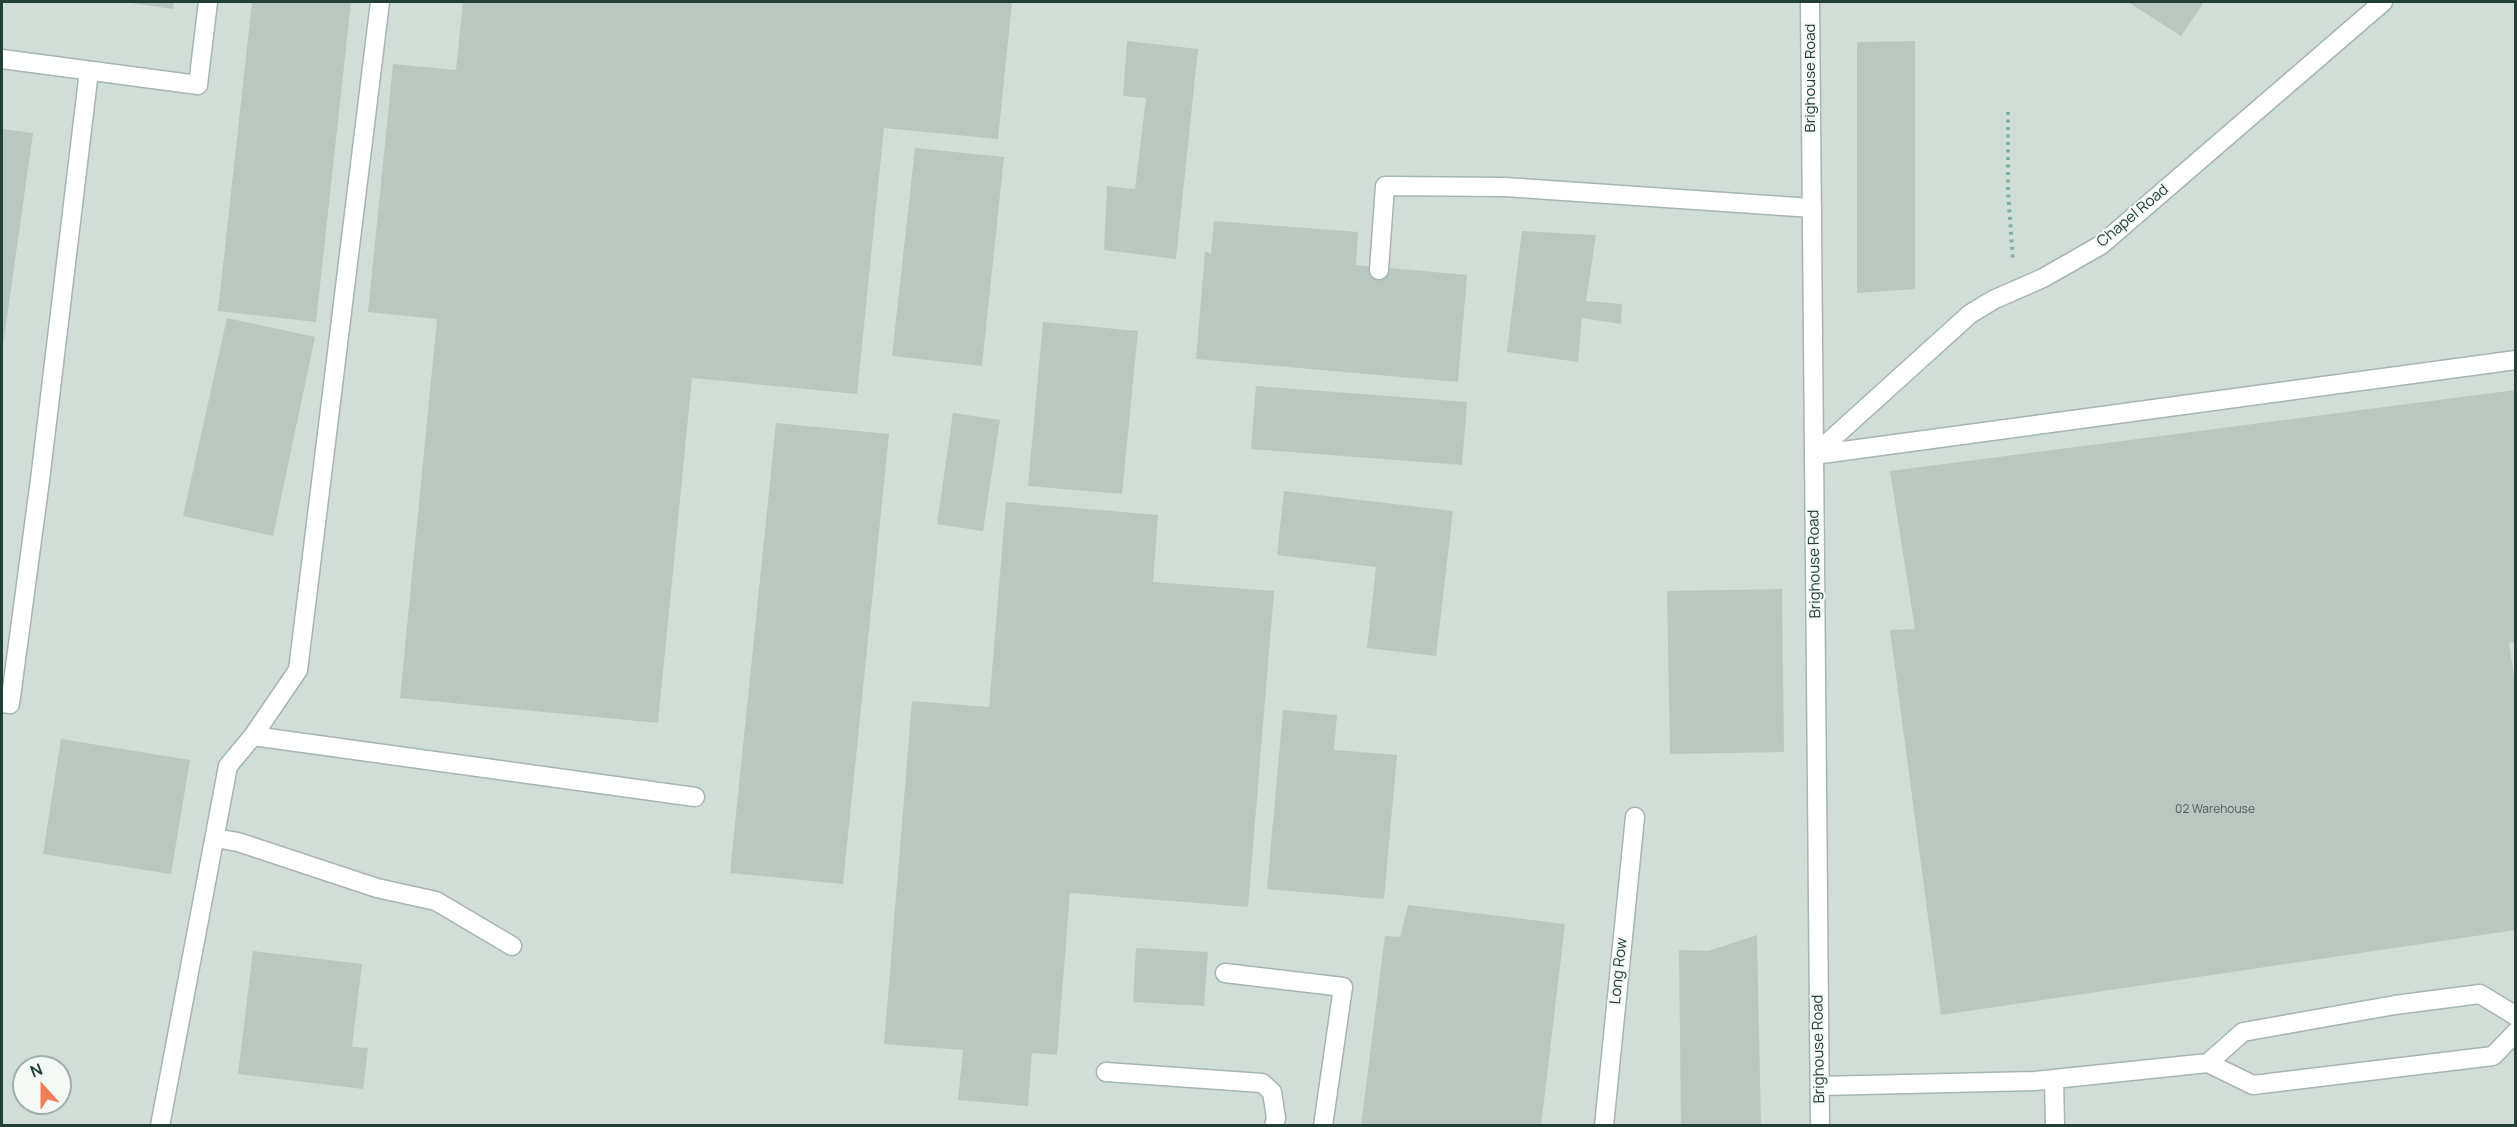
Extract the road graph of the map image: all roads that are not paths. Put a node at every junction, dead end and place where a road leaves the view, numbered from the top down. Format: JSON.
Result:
{"nodes":[{"id":1,"x":208,"y":2,"type":"edge"},
{"id":2,"x":380,"y":2,"type":"edge"},
{"id":3,"x":1810,"y":2,"type":"edge"},
{"id":4,"x":2383,"y":2,"type":"edge"},
{"id":5,"x":2,"y":59,"type":"edge"},
{"id":6,"x":89,"y":70,"type":"junction"},
{"id":7,"x":1812,"y":208,"type":"junction"},
{"id":8,"x":1379,"y":270,"type":"dead end"},
{"id":9,"x":2516,"y":360,"type":"edge"},
{"id":10,"x":1814,"y":454,"type":"junction"},
{"id":11,"x":2,"y":703,"type":"edge"},
{"id":12,"x":253,"y":736,"type":"junction"},
{"id":13,"x":696,"y":797,"type":"dead end"},
{"id":14,"x":1635,"y":817,"type":"dead end"},
{"id":15,"x":215,"y":838,"type":"junction"},
{"id":16,"x":512,"y":946,"type":"dead end"},
{"id":17,"x":1225,"y":973,"type":"dead end"},
{"id":18,"x":2516,"y":1016,"type":"edge"},
{"id":19,"x":2516,"y":1032,"type":"edge"},
{"id":20,"x":2208,"y":1063,"type":"junction"},
{"id":21,"x":1107,"y":1072,"type":"dead end"},
{"id":22,"x":2054,"y":1079,"type":"junction"},
{"id":23,"x":1820,"y":1086,"type":"junction"},
{"id":24,"x":160,"y":1125,"type":"edge"},
{"id":25,"x":1274,"y":1125,"type":"edge"},
{"id":26,"x":1323,"y":1125,"type":"edge"},
{"id":27,"x":1604,"y":1125,"type":"edge"},
{"id":28,"x":1820,"y":1125,"type":"edge"},
{"id":29,"x":2055,"y":1125,"type":"edge"}],
"edges":[{"from":1,"to":6,"type":"street"},
{"from":2,"to":12,"type":"street"},
{"from":3,"to":7,"type":"street","name":"Brighouse Road"},
{"from":4,"to":10,"type":"street","name":"Chapel Road"},
{"from":5,"to":6,"type":"street"},
{"from":6,"to":11,"type":"street"},
{"from":7,"to":8,"type":"street"},
{"from":7,"to":10,"type":"street","name":"Brighouse Road"},
{"from":9,"to":10,"type":"street"},
{"from":10,"to":23,"type":"street","name":"Brighouse Road"},
{"from":12,"to":13,"type":"street"},
{"from":12,"to":15,"type":"street"},
{"from":14,"to":27,"type":"street","name":"Long Row"},
{"from":15,"to":16,"type":"street"},
{"from":15,"to":24,"type":"street"},
{"from":17,"to":26,"type":"street"},
{"from":18,"to":20,"type":"street"},
{"from":19,"to":20,"type":"street"},
{"from":20,"to":22,"type":"street"},
{"from":21,"to":25,"type":"street"},
{"from":22,"to":23,"type":"street"},
{"from":22,"to":29,"type":"street"},
{"from":23,"to":28,"type":"street","name":"Brighouse Road"}]}
